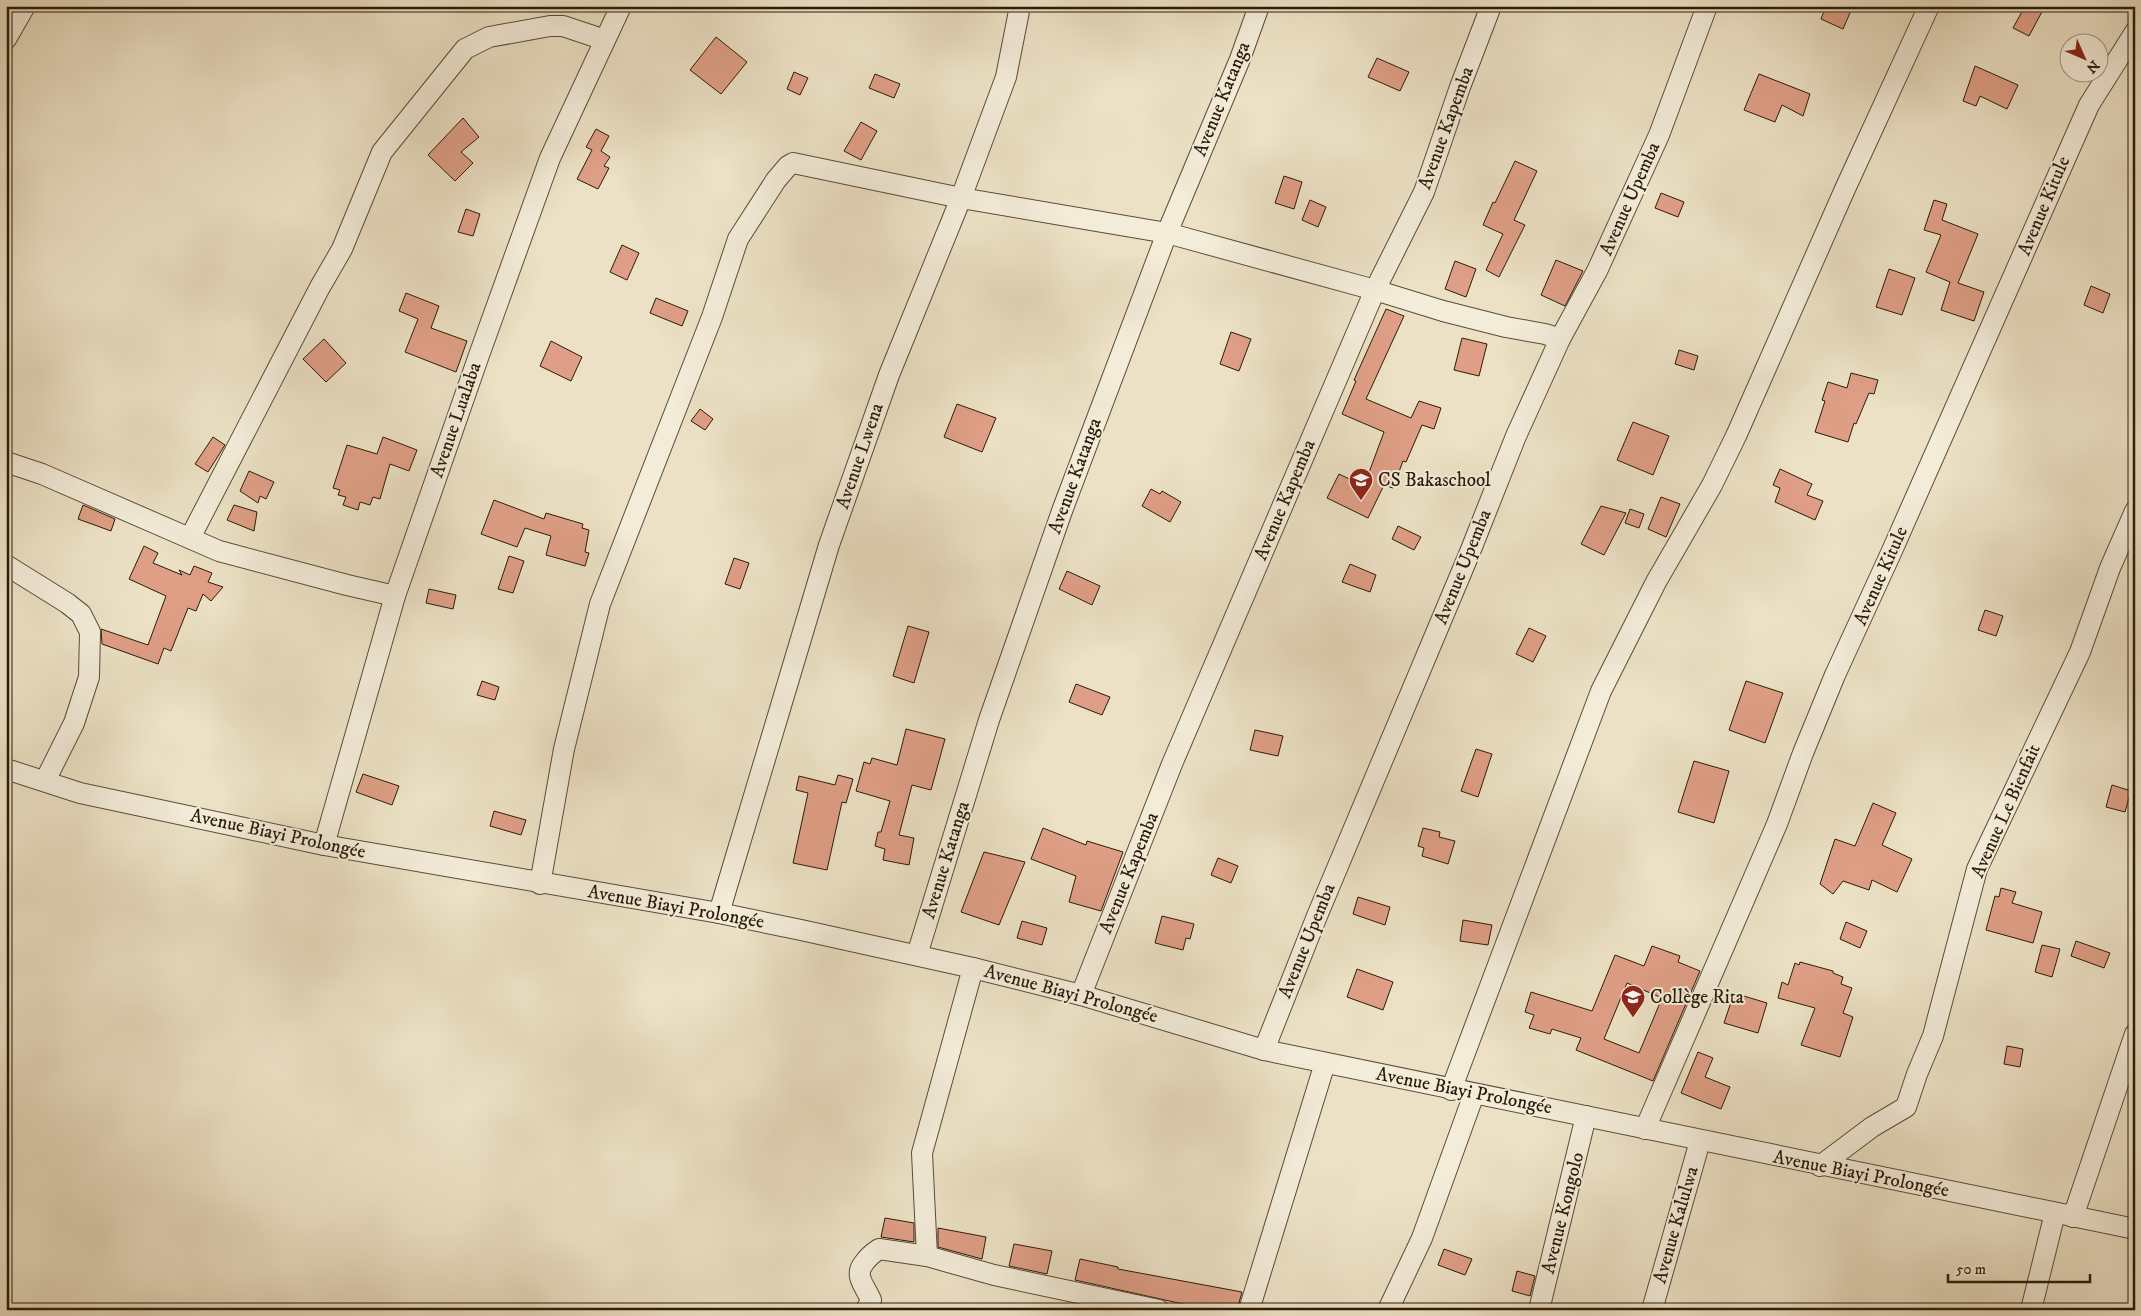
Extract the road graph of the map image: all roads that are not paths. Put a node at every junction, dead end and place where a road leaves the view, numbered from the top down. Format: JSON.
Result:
{"nodes":[{"id":1,"x":25,"y":6,"type":"edge"},
{"id":2,"x":621,"y":6,"type":"edge"},
{"id":3,"x":1020,"y":6,"type":"edge"},
{"id":4,"x":1258,"y":6,"type":"edge"},
{"id":5,"x":1490,"y":6,"type":"edge"},
{"id":6,"x":1707,"y":6,"type":"edge"},
{"id":7,"x":1929,"y":6,"type":"edge"},
{"id":8,"x":2135,"y":32,"type":"edge"},
{"id":9,"x":6,"y":39,"type":"edge"},
{"id":10,"x":605,"y":40,"type":"junction"},
{"id":11,"x":961,"y":198,"type":"junction"},
{"id":12,"x":1167,"y":233,"type":"junction"},
{"id":13,"x":1375,"y":290,"type":"junction"},
{"id":14,"x":1560,"y":339,"type":"junction"},
{"id":15,"x":6,"y":462,"type":"edge"},
{"id":16,"x":2135,"y":510,"type":"edge"},
{"id":17,"x":190,"y":538,"type":"junction"},
{"id":18,"x":6,"y":565,"type":"edge"},
{"id":19,"x":395,"y":596,"type":"junction"},
{"id":20,"x":6,"y":768,"type":"edge"},
{"id":21,"x":45,"y":781,"type":"junction"},
{"id":22,"x":324,"y":845,"type":"junction"},
{"id":23,"x":540,"y":884,"type":"junction"},
{"id":24,"x":719,"y":913,"type":"junction"},
{"id":25,"x":917,"y":955,"type":"junction"},
{"id":26,"x":973,"y":968,"type":"junction"},
{"id":27,"x":1081,"y":994,"type":"junction"},
{"id":28,"x":2135,"y":1034,"type":"edge"},
{"id":29,"x":1264,"y":1050,"type":"junction"},
{"id":30,"x":1325,"y":1063,"type":"junction"},
{"id":31,"x":1451,"y":1090,"type":"junction"},
{"id":32,"x":1474,"y":1094,"type":"junction"},
{"id":33,"x":1586,"y":1116,"type":"junction"},
{"id":34,"x":1645,"y":1129,"type":"junction"},
{"id":35,"x":1700,"y":1141,"type":"junction"},
{"id":36,"x":1820,"y":1166,"type":"junction"},
{"id":37,"x":2064,"y":1215,"type":"junction"},
{"id":38,"x":2135,"y":1229,"type":"edge"},
{"id":39,"x":927,"y":1256,"type":"junction"},
{"id":40,"x":866,"y":1310,"type":"edge"},
{"id":41,"x":1158,"y":1310,"type":"edge"},
{"id":42,"x":1249,"y":1310,"type":"edge"},
{"id":43,"x":1388,"y":1310,"type":"edge"},
{"id":44,"x":1538,"y":1310,"type":"edge"},
{"id":45,"x":1652,"y":1310,"type":"edge"},
{"id":46,"x":2031,"y":1310,"type":"edge"}],
"edges":[{"from":1,"to":9,"type":"street"},
{"from":2,"to":10,"type":"street","name":"Avenue Lualaba"},
{"from":3,"to":11,"type":"street","name":"Avenue Lwena"},
{"from":4,"to":12,"type":"street","name":"Avenue Katanga"},
{"from":5,"to":13,"type":"street","name":"Avenue Kapemba"},
{"from":6,"to":14,"type":"street","name":"Avenue Upemba"},
{"from":7,"to":31,"type":"street"},
{"from":8,"to":34,"type":"street","name":"Avenue Kitule"},
{"from":10,"to":17,"type":"street"},
{"from":10,"to":19,"type":"street","name":"Avenue Lualaba"},
{"from":11,"to":12,"type":"street"},
{"from":11,"to":23,"type":"street"},
{"from":11,"to":24,"type":"street","name":"Avenue Lwena"},
{"from":12,"to":13,"type":"street"},
{"from":12,"to":25,"type":"street","name":"Avenue Katanga"},
{"from":13,"to":14,"type":"street"},
{"from":13,"to":27,"type":"street","name":"Avenue Kapemba"},
{"from":14,"to":29,"type":"street","name":"Avenue Upemba"},
{"from":15,"to":17,"type":"street"},
{"from":16,"to":36,"type":"street","name":"Avenue Le Bienfait"},
{"from":17,"to":19,"type":"street"},
{"from":18,"to":21,"type":"street"},
{"from":19,"to":22,"type":"street","name":"Avenue Lualaba"},
{"from":20,"to":21,"type":"street","name":"Avenue Biayi Prolongée"},
{"from":21,"to":22,"type":"street","name":"Avenue Biayi Prolongée"},
{"from":22,"to":23,"type":"street","name":"Avenue Biayi Prolongée"},
{"from":23,"to":24,"type":"street","name":"Avenue Biayi Prolongée"},
{"from":24,"to":25,"type":"street","name":"Avenue Biayi Prolongée"},
{"from":25,"to":26,"type":"street","name":"Avenue Biayi Prolongée"},
{"from":26,"to":27,"type":"street","name":"Avenue Biayi Prolongée"},
{"from":26,"to":39,"type":"street"},
{"from":27,"to":29,"type":"street","name":"Avenue Biayi Prolongée"},
{"from":28,"to":37,"type":"street"},
{"from":29,"to":30,"type":"street","name":"Avenue Biayi Prolongée"},
{"from":30,"to":31,"type":"street","name":"Avenue Biayi Prolongée"},
{"from":30,"to":42,"type":"street"},
{"from":31,"to":32,"type":"street","name":"Avenue Biayi Prolongée"},
{"from":32,"to":33,"type":"street","name":"Avenue Biayi Prolongée"},
{"from":32,"to":43,"type":"street"},
{"from":33,"to":34,"type":"street","name":"Avenue Biayi Prolongée"},
{"from":33,"to":44,"type":"street","name":"Avenue Kongolo"},
{"from":34,"to":35,"type":"street","name":"Avenue Biayi Prolongée"},
{"from":35,"to":36,"type":"street","name":"Avenue Biayi Prolongée"},
{"from":35,"to":45,"type":"street","name":"Avenue Kalulwa"},
{"from":36,"to":37,"type":"street","name":"Avenue Biayi Prolongée"},
{"from":37,"to":38,"type":"street","name":"Avenue Biayi Prolongée"},
{"from":37,"to":46,"type":"street"},
{"from":39,"to":40,"type":"street"},
{"from":39,"to":41,"type":"street"}]}
